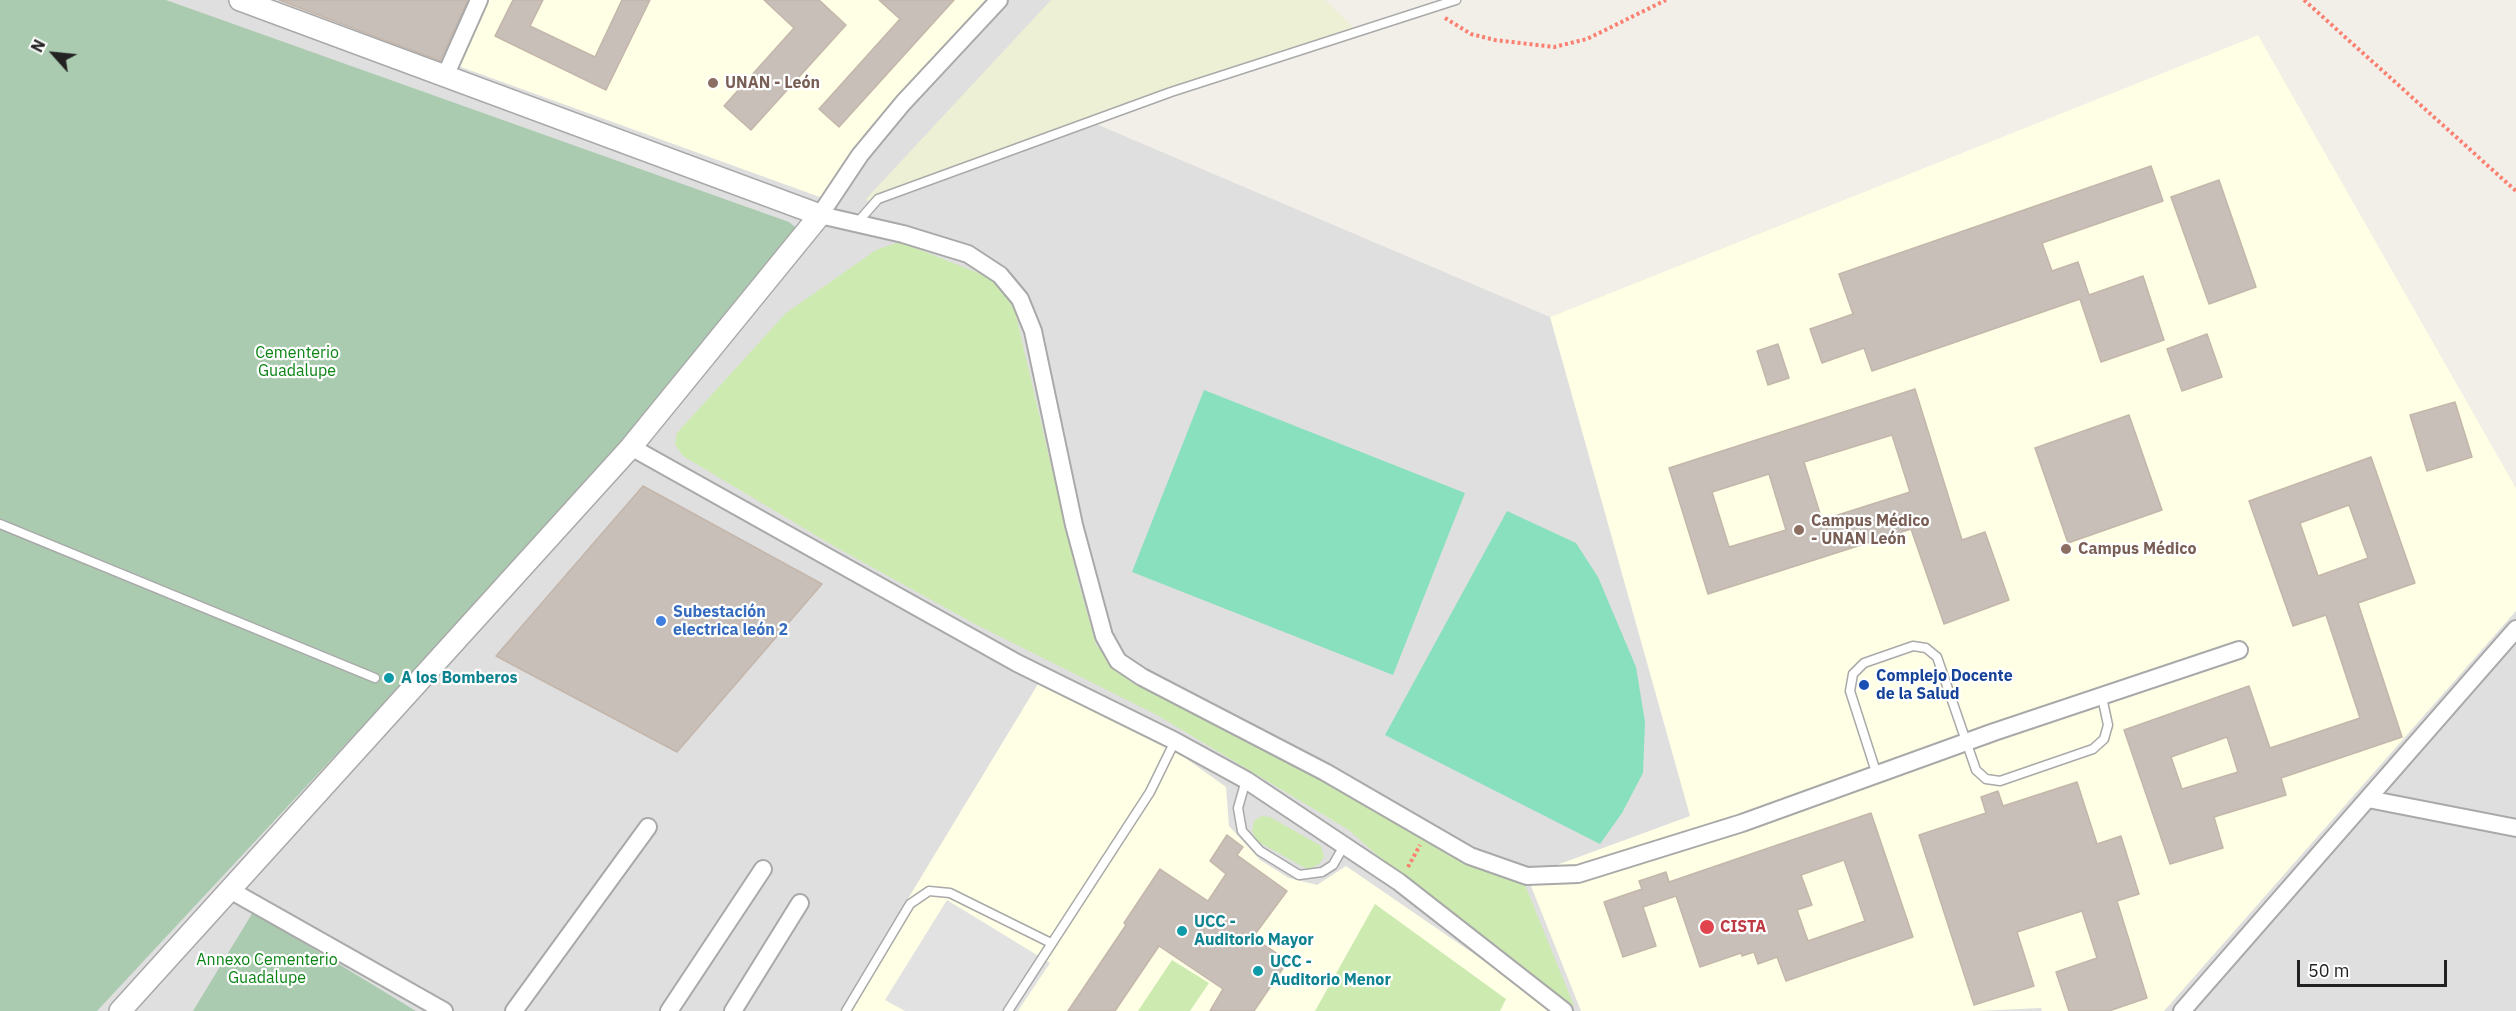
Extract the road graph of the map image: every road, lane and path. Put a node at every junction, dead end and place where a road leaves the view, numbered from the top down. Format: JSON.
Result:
{"nodes":[{"id":1,"x":240,"y":0,"type":"edge"},
{"id":2,"x":479,"y":0,"type":"edge"},
{"id":3,"x":999,"y":0,"type":"edge"},
{"id":4,"x":1456,"y":0,"type":"edge"},
{"id":5,"x":1666,"y":0,"type":"edge"},
{"id":6,"x":2304,"y":0,"type":"edge"},
{"id":7,"x":1433,"y":8,"type":"junction"},
{"id":8,"x":446,"y":74,"type":"junction"},
{"id":9,"x":2516,"y":191,"type":"edge"},
{"id":10,"x":820,"y":215,"type":"junction"},
{"id":11,"x":857,"y":223,"type":"junction"},
{"id":12,"x":632,"y":447,"type":"junction"},
{"id":13,"x":0,"y":524,"type":"edge"},
{"id":14,"x":2516,"y":629,"type":"edge"},
{"id":15,"x":2239,"y":650,"type":"dead end"},
{"id":16,"x":375,"y":678,"type":"dead end"},
{"id":17,"x":2102,"y":697,"type":"junction"},
{"id":18,"x":1175,"y":741,"type":"junction"},
{"id":19,"x":1966,"y":742,"type":"junction"},
{"id":20,"x":1877,"y":775,"type":"junction"},
{"id":21,"x":1246,"y":780,"type":"junction"},
{"id":22,"x":2367,"y":799,"type":"junction"},
{"id":23,"x":648,"y":827,"type":"dead end"},
{"id":24,"x":2516,"y":828,"type":"edge"},
{"id":25,"x":1428,"y":831,"type":"junction"},
{"id":26,"x":1345,"y":844,"type":"junction"},
{"id":27,"x":763,"y":869,"type":"dead end"},
{"id":28,"x":1399,"y":882,"type":"junction"},
{"id":29,"x":230,"y":890,"type":"junction"},
{"id":30,"x":800,"y":903,"type":"dead end"},
{"id":31,"x":1051,"y":943,"type":"junction"},
{"id":32,"x":120,"y":1011,"type":"edge"},
{"id":33,"x":444,"y":1011,"type":"edge"},
{"id":34,"x":514,"y":1011,"type":"edge"},
{"id":35,"x":669,"y":1011,"type":"edge"},
{"id":36,"x":733,"y":1011,"type":"edge"},
{"id":37,"x":846,"y":1011,"type":"edge"},
{"id":38,"x":1008,"y":1011,"type":"edge"},
{"id":39,"x":1564,"y":1011,"type":"edge"},
{"id":40,"x":2182,"y":1011,"type":"edge"}],
"edges":[{"from":1,"to":8,"type":"street"},
{"from":2,"to":8,"type":"street"},
{"from":3,"to":10,"type":"street"},
{"from":4,"to":7,"type":"lane"},
{"from":5,"to":7,"type":"path"},
{"from":6,"to":9,"type":"path"},
{"from":7,"to":11,"type":"lane"},
{"from":8,"to":10,"type":"street"},
{"from":10,"to":11,"type":"street"},
{"from":10,"to":12,"type":"street"},
{"from":11,"to":25,"type":"street"},
{"from":12,"to":18,"type":"street"},
{"from":12,"to":29,"type":"street"},
{"from":13,"to":16,"type":"lane"},
{"from":14,"to":22,"type":"street"},
{"from":15,"to":17,"type":"street"},
{"from":17,"to":19,"type":"street"},
{"from":17,"to":19,"type":"lane"},
{"from":18,"to":21,"type":"street"},
{"from":18,"to":31,"type":"lane"},
{"from":19,"to":20,"type":"street"},
{"from":19,"to":20,"type":"lane"},
{"from":20,"to":25,"type":"street"},
{"from":21,"to":26,"type":"street"},
{"from":21,"to":26,"type":"lane"},
{"from":22,"to":24,"type":"street"},
{"from":22,"to":40,"type":"street"},
{"from":23,"to":34,"type":"street"},
{"from":25,"to":28,"type":"path"},
{"from":26,"to":28,"type":"street"},
{"from":27,"to":35,"type":"street"},
{"from":28,"to":39,"type":"street"},
{"from":29,"to":32,"type":"street"},
{"from":29,"to":33,"type":"street"},
{"from":30,"to":36,"type":"street"},
{"from":31,"to":37,"type":"lane"},
{"from":31,"to":38,"type":"lane"}]}
